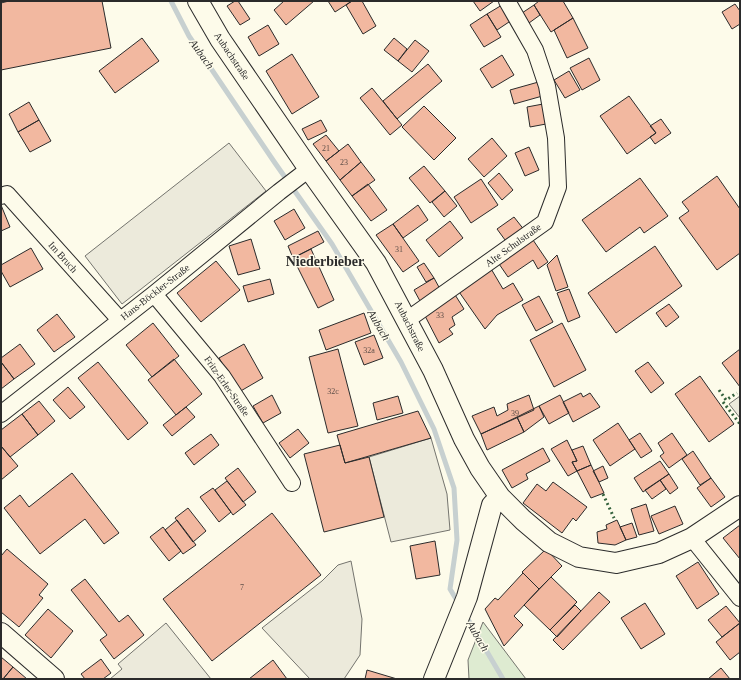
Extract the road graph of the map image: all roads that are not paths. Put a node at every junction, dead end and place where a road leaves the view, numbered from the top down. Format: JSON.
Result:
{"nodes":[{"id":1,"x":198,"y":1,"type":"edge"},
{"id":2,"x":507,"y":1,"type":"edge"},
{"id":3,"x":303,"y":174,"type":"junction"},
{"id":4,"x":3,"y":191,"type":"edge"},
{"id":5,"x":154,"y":294,"type":"junction"},
{"id":6,"x":120,"y":320,"type":"junction"},
{"id":7,"x":408,"y":320,"type":"junction"},
{"id":8,"x":1,"y":414,"type":"edge"},
{"id":9,"x":292,"y":483,"type":"dead end"},
{"id":10,"x":500,"y":497,"type":"junction"},
{"id":11,"x":740,"y":506,"type":"edge"},
{"id":12,"x":692,"y":538,"type":"junction"},
{"id":13,"x":740,"y":598,"type":"edge"},
{"id":14,"x":1,"y":633,"type":"edge"},
{"id":15,"x":54,"y":679,"type":"edge"},
{"id":16,"x":434,"y":679,"type":"edge"}],
"edges":[{"from":1,"to":3,"type":"street","name":"Aubachstraße"},
{"from":2,"to":7,"type":"street","name":"Alte Schulstraße"},
{"from":3,"to":5,"type":"street","name":"Hans-Böckler-Straße"},
{"from":3,"to":7,"type":"street","name":"Aubachstraße"},
{"from":4,"to":6,"type":"street","name":"Im Bruch"},
{"from":5,"to":6,"type":"street","name":"Hans-Böckler-Straße"},
{"from":5,"to":9,"type":"street","name":"Fritz-Erler-Straße"},
{"from":6,"to":8,"type":"street","name":"Hans-Böckler-Straße"},
{"from":7,"to":10,"type":"street","name":"Aubachstraße"},
{"from":10,"to":12,"type":"street","name":"Aubachstraße"},
{"from":10,"to":16,"type":"street"},
{"from":11,"to":12,"type":"street","name":"Aubachstraße"},
{"from":12,"to":13,"type":"street"},
{"from":14,"to":15,"type":"street"}]}
